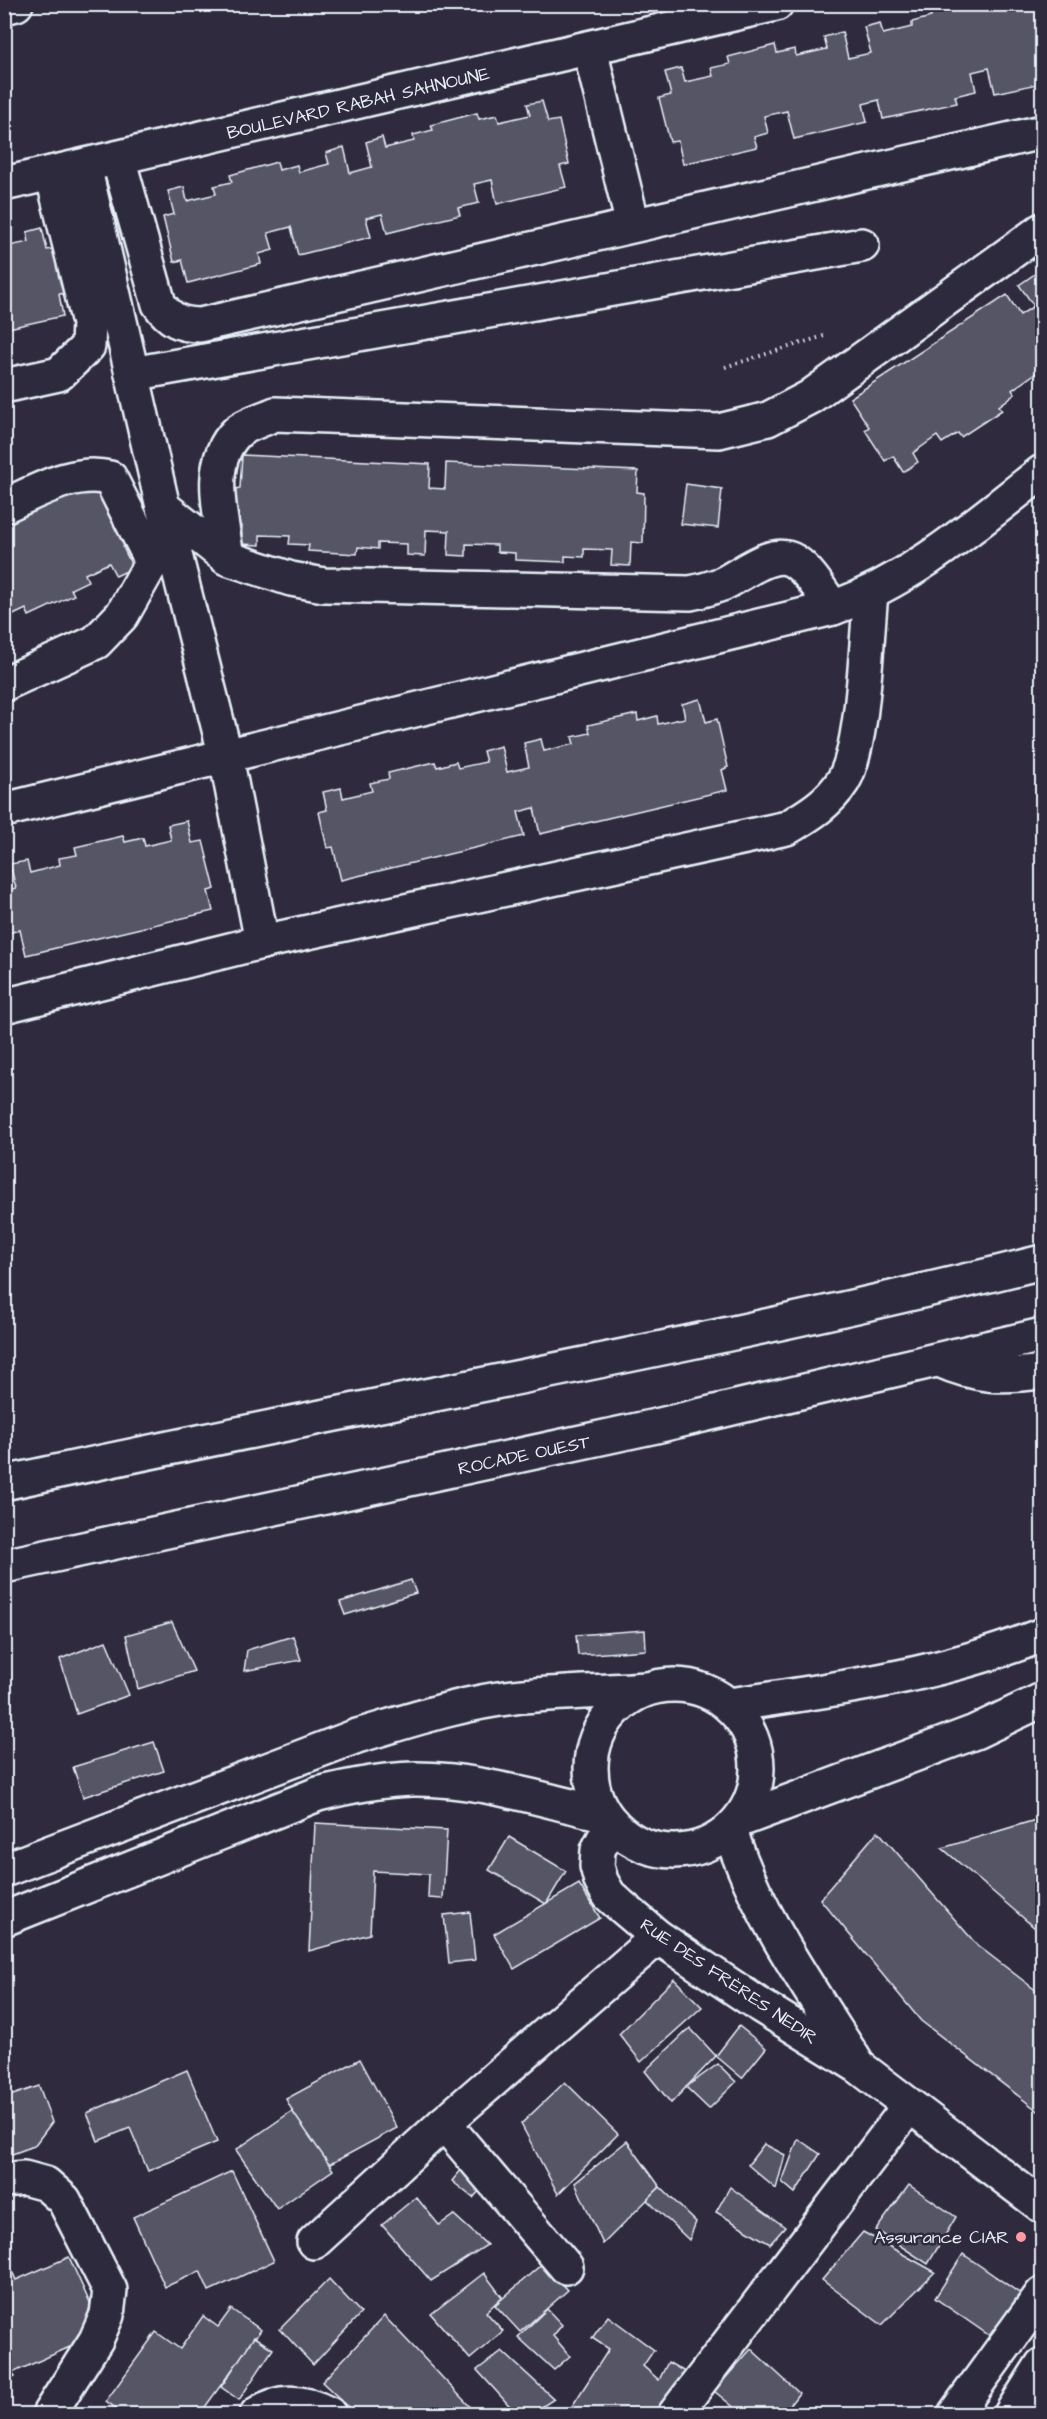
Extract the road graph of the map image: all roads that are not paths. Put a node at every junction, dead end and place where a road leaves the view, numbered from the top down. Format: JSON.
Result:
{"nodes":[{"id":1,"x":16,"y":4,"type":"edge"},
{"id":2,"x":776,"y":4,"type":"edge"},
{"id":3,"x":4,"y":7,"type":"edge"},
{"id":4,"x":703,"y":12,"type":"edge"},
{"id":5,"x":590,"y":50,"type":"junction"},
{"id":6,"x":1042,"y":132,"type":"edge"},
{"id":7,"x":118,"y":158,"type":"junction"},
{"id":8,"x":84,"y":166,"type":"junction"},
{"id":9,"x":52,"y":173,"type":"junction"},
{"id":10,"x":4,"y":184,"type":"edge"},
{"id":11,"x":633,"y":225,"type":"junction"},
{"id":12,"x":1042,"y":230,"type":"edge"},
{"id":13,"x":861,"y":245,"type":"dead end"},
{"id":14,"x":132,"y":374,"type":"junction"},
{"id":15,"x":4,"y":386,"type":"edge"},
{"id":16,"x":1042,"y":472,"type":"edge"},
{"id":17,"x":4,"y":506,"type":"edge"},
{"id":18,"x":166,"y":520,"type":"junction"},
{"id":19,"x":227,"y":558,"type":"junction"},
{"id":20,"x":153,"y":563,"type":"junction"},
{"id":21,"x":871,"y":594,"type":"junction"},
{"id":22,"x":833,"y":608,"type":"junction"},
{"id":23,"x":4,"y":684,"type":"edge"},
{"id":24,"x":226,"y":757,"type":"junction"},
{"id":25,"x":4,"y":810,"type":"edge"},
{"id":26,"x":262,"y":942,"type":"junction"},
{"id":27,"x":4,"y":1006,"type":"edge"},
{"id":28,"x":1042,"y":1262,"type":"edge"},
{"id":29,"x":1042,"y":1335,"type":"edge"},
{"id":30,"x":939,"y":1360,"type":"junction"},
{"id":31,"x":1042,"y":1372,"type":"edge"},
{"id":32,"x":4,"y":1483,"type":"edge"},
{"id":33,"x":4,"y":1566,"type":"edge"},
{"id":34,"x":1042,"y":1635,"type":"edge"},
{"id":35,"x":647,"y":1689,"type":"junction"},
{"id":36,"x":1042,"y":1700,"type":"edge"},
{"id":37,"x":729,"y":1705,"type":"junction"},
{"id":38,"x":608,"y":1818,"type":"junction"},
{"id":39,"x":735,"y":1825,"type":"junction"},
{"id":40,"x":4,"y":1870,"type":"edge"},
{"id":41,"x":4,"y":1919,"type":"edge"},
{"id":42,"x":658,"y":1937,"type":"junction"},
{"id":43,"x":858,"y":2066,"type":"junction"},
{"id":44,"x":909,"y":2106,"type":"junction"},
{"id":45,"x":444,"y":2123,"type":"junction"},
{"id":46,"x":4,"y":2181,"type":"edge"},
{"id":47,"x":1042,"y":2206,"type":"edge"},
{"id":48,"x":314,"y":2242,"type":"dead end"},
{"id":49,"x":566,"y":2267,"type":"dead end"},
{"id":50,"x":1042,"y":2294,"type":"edge"},
{"id":51,"x":1042,"y":2365,"type":"edge"},
{"id":52,"x":48,"y":2415,"type":"edge"},
{"id":53,"x":257,"y":2415,"type":"edge"},
{"id":54,"x":328,"y":2415,"type":"edge"},
{"id":55,"x":675,"y":2415,"type":"edge"},
{"id":56,"x":955,"y":2415,"type":"edge"},
{"id":57,"x":1011,"y":2415,"type":"edge"}],
"edges":[{"from":1,"to":3,"type":"main road"},
{"from":2,"to":4,"type":"main road","name":"BOULEVARD RABAH SAHNOUNE"},
{"from":4,"to":5,"type":"main road","name":"BOULEVARD RABAH SAHNOUNE"},
{"from":5,"to":7,"type":"main road","name":"BOULEVARD RABAH SAHNOUNE"},
{"from":5,"to":11,"type":"main road"},
{"from":6,"to":11,"type":"main road"},
{"from":7,"to":8,"type":"main road","name":"BOULEVARD RABAH SAHNOUNE"},
{"from":7,"to":11,"type":"main road"},
{"from":8,"to":9,"type":"main road","name":"BOULEVARD RABAH SAHNOUNE"},
{"from":8,"to":14,"type":"main road"},
{"from":9,"to":10,"type":"main road","name":"BOULEVARD RABAH SAHNOUNE"},
{"from":9,"to":15,"type":"main road"},
{"from":12,"to":19,"type":"main road"},
{"from":13,"to":14,"type":"main road"},
{"from":14,"to":18,"type":"main road"},
{"from":16,"to":21,"type":"main road"},
{"from":17,"to":20,"type":"main road"},
{"from":18,"to":19,"type":"main road"},
{"from":18,"to":20,"type":"main road"},
{"from":18,"to":24,"type":"main road"},
{"from":19,"to":22,"type":"main road"},
{"from":20,"to":23,"type":"main road"},
{"from":21,"to":22,"type":"main road"},
{"from":21,"to":26,"type":"main road"},
{"from":22,"to":24,"type":"main road"},
{"from":24,"to":25,"type":"main road"},
{"from":24,"to":26,"type":"main road"},
{"from":26,"to":27,"type":"main road"},
{"from":28,"to":32,"type":"main road"},
{"from":29,"to":30,"type":"main road","name":"ROCADE OUEST"},
{"from":30,"to":31,"type":"main road"},
{"from":30,"to":33,"type":"main road","name":"ROCADE OUEST"},
{"from":34,"to":37,"type":"main road"},
{"from":35,"to":37,"type":"main road"},
{"from":35,"to":38,"type":"main road"},
{"from":35,"to":40,"type":"main road"},
{"from":36,"to":39,"type":"main road"},
{"from":37,"to":39,"type":"main road"},
{"from":38,"to":39,"type":"main road"},
{"from":38,"to":41,"type":"main road"},
{"from":38,"to":42,"type":"main road","name":"RUE DES FRÈRES NEDIR"},
{"from":39,"to":43,"type":"main road","name":"RUE DES FRÈRES NEDIR"},
{"from":42,"to":43,"type":"main road","name":"RUE DES FRÈRES NEDIR"},
{"from":42,"to":45,"type":"main road"},
{"from":43,"to":44,"type":"main road","name":"RUE DES FRÈRES NEDIR"},
{"from":44,"to":47,"type":"main road","name":"RUE DES FRÈRES NEDIR"},
{"from":44,"to":55,"type":"main road"},
{"from":45,"to":48,"type":"main road"},
{"from":45,"to":49,"type":"main road"},
{"from":46,"to":52,"type":"main road"},
{"from":50,"to":56,"type":"main road"},
{"from":51,"to":57,"type":"main road"},
{"from":53,"to":54,"type":"main road"}]}
